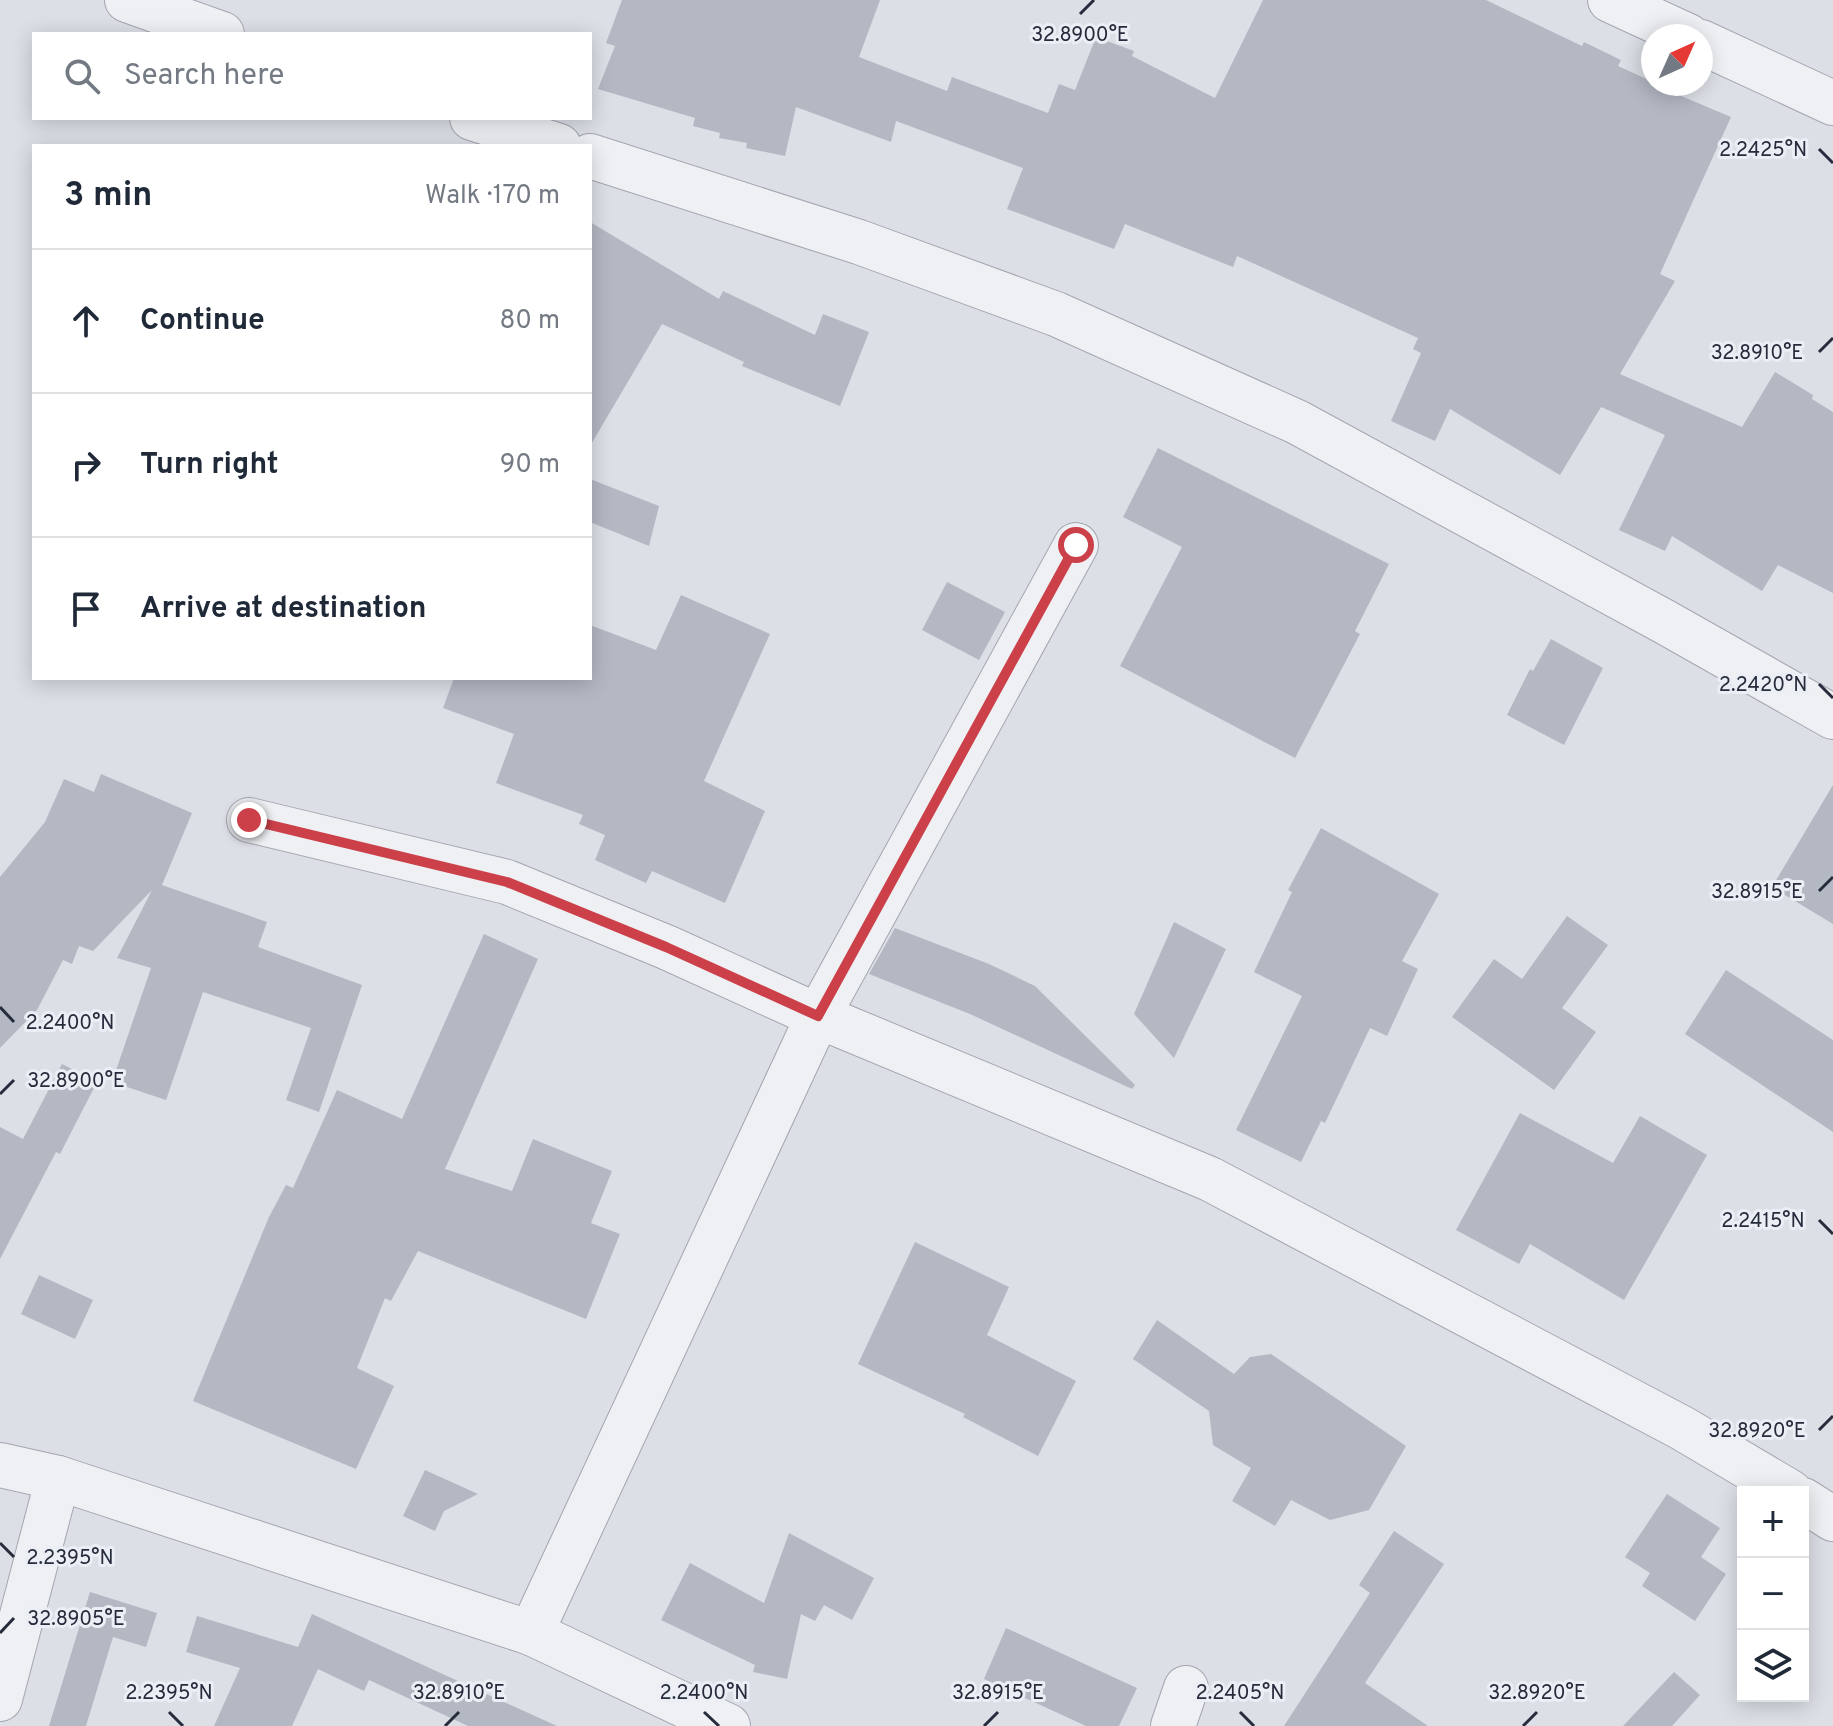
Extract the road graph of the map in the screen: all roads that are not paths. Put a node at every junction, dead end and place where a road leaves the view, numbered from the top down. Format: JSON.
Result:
{"nodes":[{"id":1,"x":127,"y":0,"type":"edge"},
{"id":2,"x":1610,"y":0,"type":"edge"},
{"id":3,"x":1662,"y":24,"type":"edge"},
{"id":4,"x":216,"y":32,"type":"edge"},
{"id":5,"x":1713,"y":48,"type":"edge"},
{"id":6,"x":1833,"y":103,"type":"edge"},
{"id":7,"x":478,"y":120,"type":"edge"},
{"id":8,"x":553,"y":144,"type":"edge"},
{"id":9,"x":592,"y":157,"type":"edge"},
{"id":10,"x":1076,"y":545,"type":"dead end"},
{"id":11,"x":1833,"y":717,"type":"edge"},
{"id":12,"x":249,"y":820,"type":"dead end"},
{"id":13,"x":818,"y":1016,"type":"junction"},
{"id":14,"x":0,"y":1465,"type":"edge"},
{"id":15,"x":58,"y":1478,"type":"junction"},
{"id":16,"x":1780,"y":1486,"type":"edge"},
{"id":17,"x":1809,"y":1504,"type":"edge"},
{"id":18,"x":1833,"y":1519,"type":"edge"},
{"id":19,"x":531,"y":1633,"type":"junction"},
{"id":20,"x":0,"y":1699,"type":"edge"},
{"id":21,"x":728,"y":1726,"type":"edge"}],
"edges":[{"from":1,"to":4,"type":"street"},
{"from":2,"to":3,"type":"street"},
{"from":5,"to":6,"type":"street"},
{"from":7,"to":8,"type":"street"},
{"from":9,"to":11,"type":"street"},
{"from":10,"to":13,"type":"street"},
{"from":12,"to":13,"type":"street"},
{"from":13,"to":16,"type":"street"},
{"from":13,"to":19,"type":"street"},
{"from":14,"to":15,"type":"street"},
{"from":15,"to":19,"type":"street"},
{"from":15,"to":20,"type":"street"},
{"from":17,"to":18,"type":"street"},
{"from":19,"to":21,"type":"street"}]}
